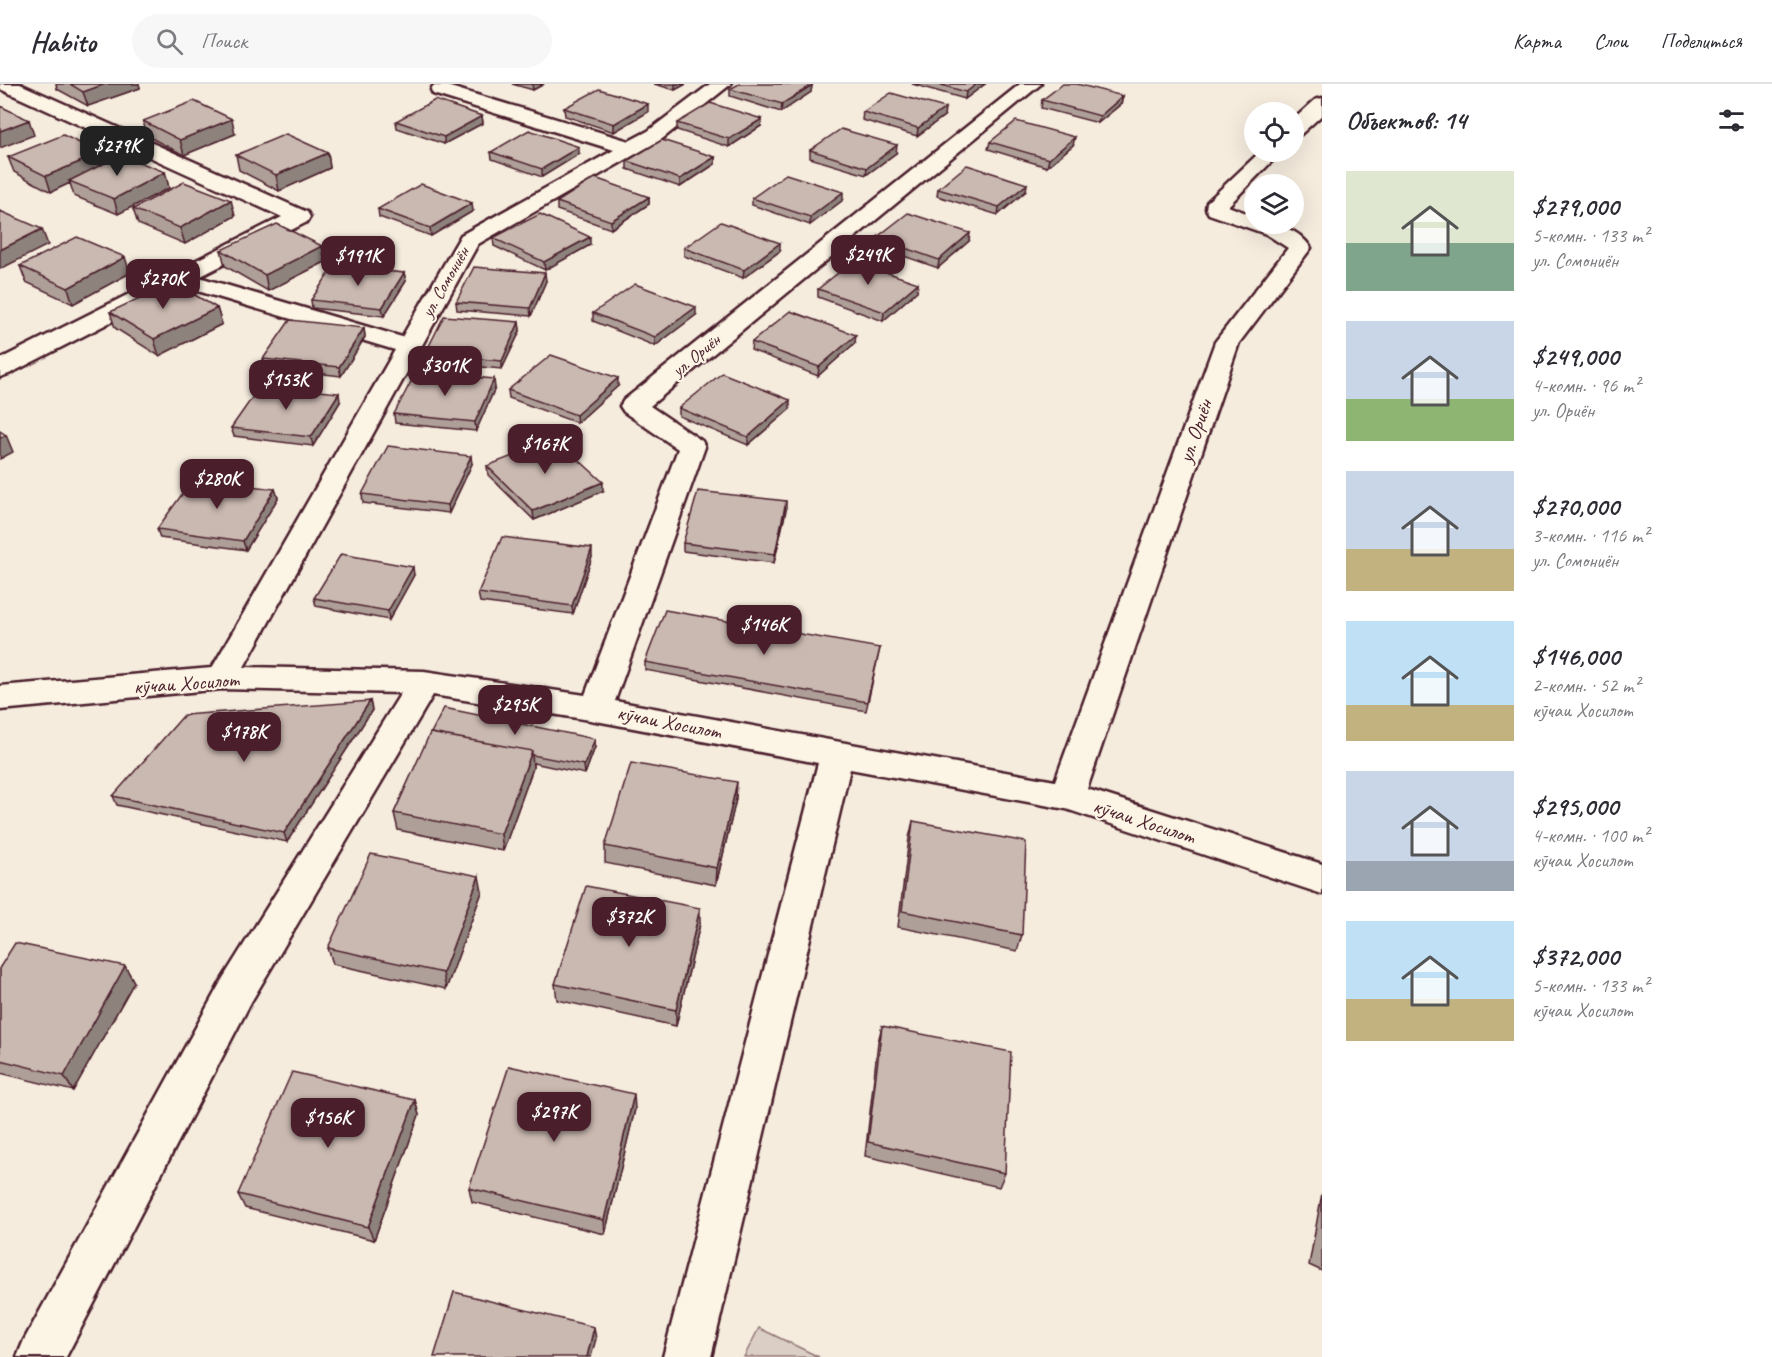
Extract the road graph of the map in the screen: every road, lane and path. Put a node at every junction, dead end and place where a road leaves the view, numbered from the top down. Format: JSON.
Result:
{"nodes":[{"id":1,"x":4,"y":84,"type":"edge"},
{"id":2,"x":722,"y":84,"type":"edge"},
{"id":3,"x":1032,"y":84,"type":"edge"},
{"id":4,"x":440,"y":90,"type":"dead end"},
{"id":5,"x":1322,"y":104,"type":"edge"},
{"id":6,"x":1304,"y":121,"type":"edge"},
{"id":7,"x":630,"y":148,"type":"junction"},
{"id":8,"x":1260,"y":162,"type":"edge"},
{"id":9,"x":179,"y":278,"type":"junction"},
{"id":10,"x":0,"y":341,"type":"edge"},
{"id":11,"x":408,"y":346,"type":"junction"},
{"id":12,"x":26,"y":356,"type":"junction"},
{"id":13,"x":0,"y":369,"type":"edge"},
{"id":14,"x":222,"y":678,"type":"junction"},
{"id":15,"x":424,"y":682,"type":"junction"},
{"id":16,"x":0,"y":698,"type":"edge"},
{"id":17,"x":596,"y":709,"type":"junction"},
{"id":18,"x":837,"y":754,"type":"junction"},
{"id":19,"x":1067,"y":796,"type":"junction"},
{"id":20,"x":1322,"y":879,"type":"edge"},
{"id":21,"x":40,"y":1357,"type":"edge"},
{"id":22,"x":687,"y":1357,"type":"edge"}],
"edges":[{"from":1,"to":9,"type":"street"},
{"from":2,"to":7,"type":"street","name":"ул. Сомониён"},
{"from":3,"to":17,"type":"street","name":"ул. Ориён"},
{"from":4,"to":7,"type":"street"},
{"from":5,"to":6,"type":"street"},
{"from":7,"to":11,"type":"street","name":"ул. Сомониён"},
{"from":8,"to":19,"type":"street","name":"ул. Ориён"},
{"from":9,"to":11,"type":"street"},
{"from":9,"to":12,"type":"street"},
{"from":10,"to":12,"type":"street"},
{"from":11,"to":14,"type":"street","name":"ул. Сомониён"},
{"from":12,"to":13,"type":"street"},
{"from":14,"to":15,"type":"street","name":"кӯчаи Хосилот"},
{"from":14,"to":16,"type":"street","name":"кӯчаи Хосилот"},
{"from":15,"to":17,"type":"street","name":"кӯчаи Хосилот"},
{"from":15,"to":21,"type":"street"},
{"from":17,"to":18,"type":"street","name":"кӯчаи Хосилот"},
{"from":18,"to":19,"type":"street","name":"кӯчаи Хосилот"},
{"from":18,"to":22,"type":"street"},
{"from":19,"to":20,"type":"street","name":"кӯчаи Хосилот"}]}
